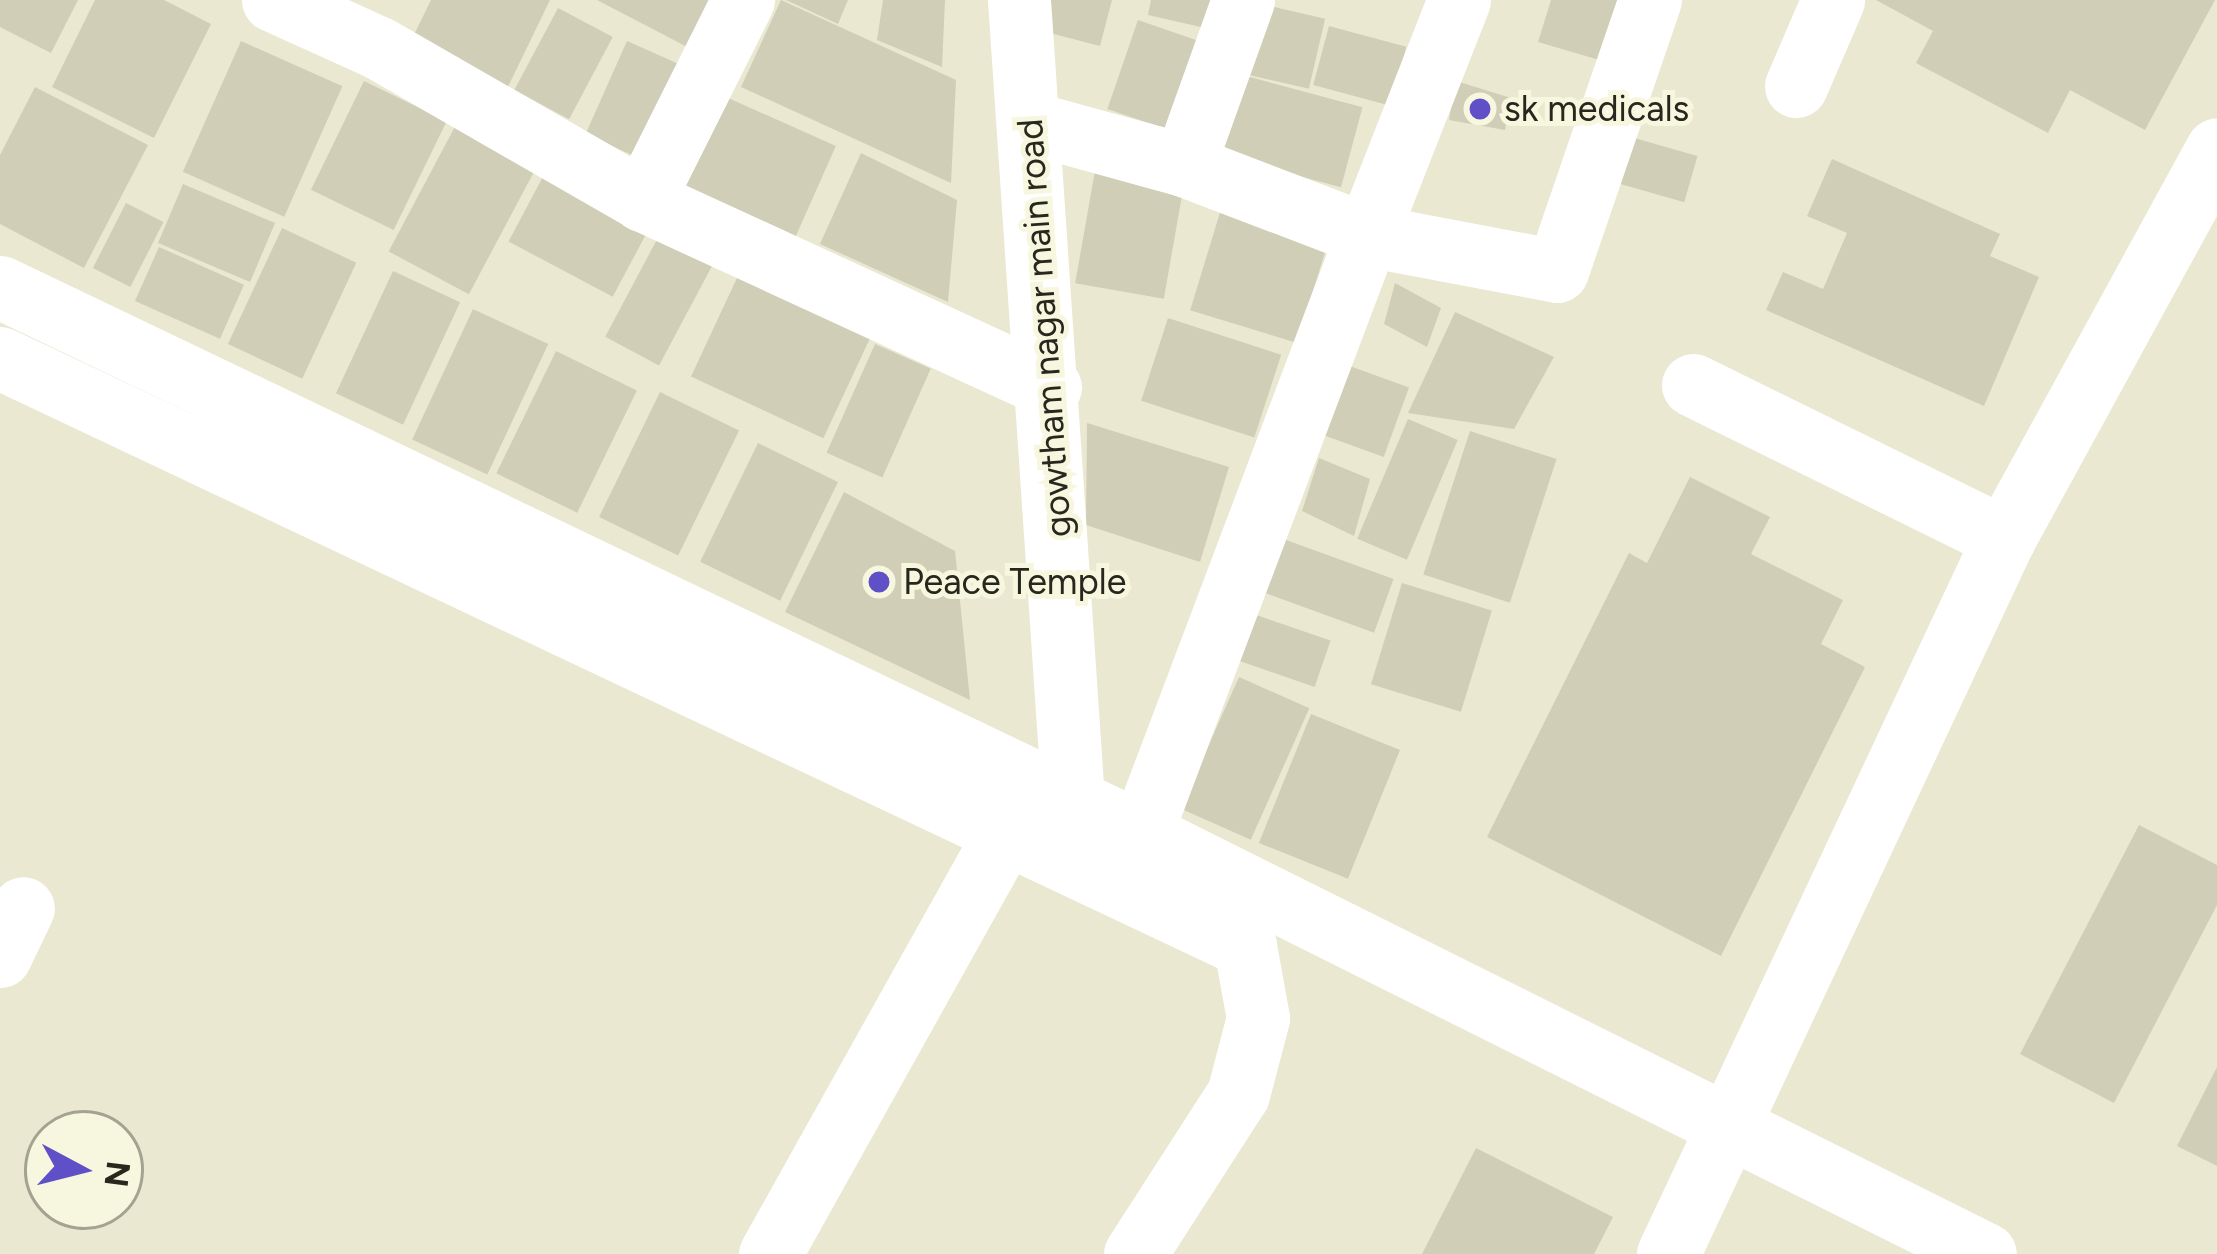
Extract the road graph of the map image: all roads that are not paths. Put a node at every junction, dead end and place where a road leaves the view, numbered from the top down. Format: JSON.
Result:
{"nodes":[{"id":1,"x":273,"y":0,"type":"edge"},
{"id":2,"x":743,"y":0,"type":"edge"},
{"id":3,"x":1019,"y":0,"type":"edge"},
{"id":4,"x":1243,"y":0,"type":"edge"},
{"id":5,"x":1459,"y":0,"type":"edge"},
{"id":6,"x":1650,"y":0,"type":"edge"},
{"id":7,"x":1833,"y":0,"type":"edge"},
{"id":8,"x":390,"y":24,"type":"edge"},
{"id":9,"x":1796,"y":86,"type":"dead end"},
{"id":10,"x":1031,"y":123,"type":"junction"},
{"id":11,"x":2217,"y":149,"type":"edge"},
{"id":12,"x":1184,"y":165,"type":"junction"},
{"id":13,"x":643,"y":200,"type":"junction"},
{"id":14,"x":1367,"y":236,"type":"junction"},
{"id":15,"x":0,"y":287,"type":"edge"},
{"id":16,"x":0,"y":358,"type":"edge"},
{"id":17,"x":1693,"y":385,"type":"dead end"},
{"id":18,"x":1050,"y":387,"type":"junction"},
{"id":19,"x":2004,"y":538,"type":"junction"},
{"id":20,"x":1073,"y":801,"type":"junction"},
{"id":21,"x":1008,"y":828,"type":"junction"},
{"id":22,"x":1141,"y":833,"type":"junction"},
{"id":23,"x":1728,"y":1124,"type":"junction"},
{"id":24,"x":770,"y":1254,"type":"edge"},
{"id":25,"x":1135,"y":1254,"type":"edge"},
{"id":26,"x":1668,"y":1254,"type":"edge"},
{"id":27,"x":1985,"y":1254,"type":"edge"}],
"edges":[{"from":1,"to":8,"type":"street"},
{"from":2,"to":13,"type":"street"},
{"from":3,"to":10,"type":"street","name":"gowtham nagar main road"},
{"from":4,"to":12,"type":"street"},
{"from":5,"to":14,"type":"street"},
{"from":6,"to":14,"type":"street"},
{"from":7,"to":9,"type":"street"},
{"from":8,"to":13,"type":"street"},
{"from":10,"to":12,"type":"street"},
{"from":10,"to":18,"type":"street","name":"gowtham nagar main road"},
{"from":11,"to":19,"type":"street"},
{"from":12,"to":14,"type":"street"},
{"from":13,"to":18,"type":"street"},
{"from":14,"to":22,"type":"street"},
{"from":15,"to":20,"type":"street"},
{"from":16,"to":21,"type":"street"},
{"from":17,"to":19,"type":"street"},
{"from":18,"to":20,"type":"street","name":"gowtham nagar main road"},
{"from":19,"to":23,"type":"street"},
{"from":20,"to":22,"type":"street"},
{"from":21,"to":24,"type":"street"},
{"from":21,"to":25,"type":"street"},
{"from":22,"to":23,"type":"street"},
{"from":23,"to":26,"type":"street"},
{"from":23,"to":27,"type":"street"}]}
